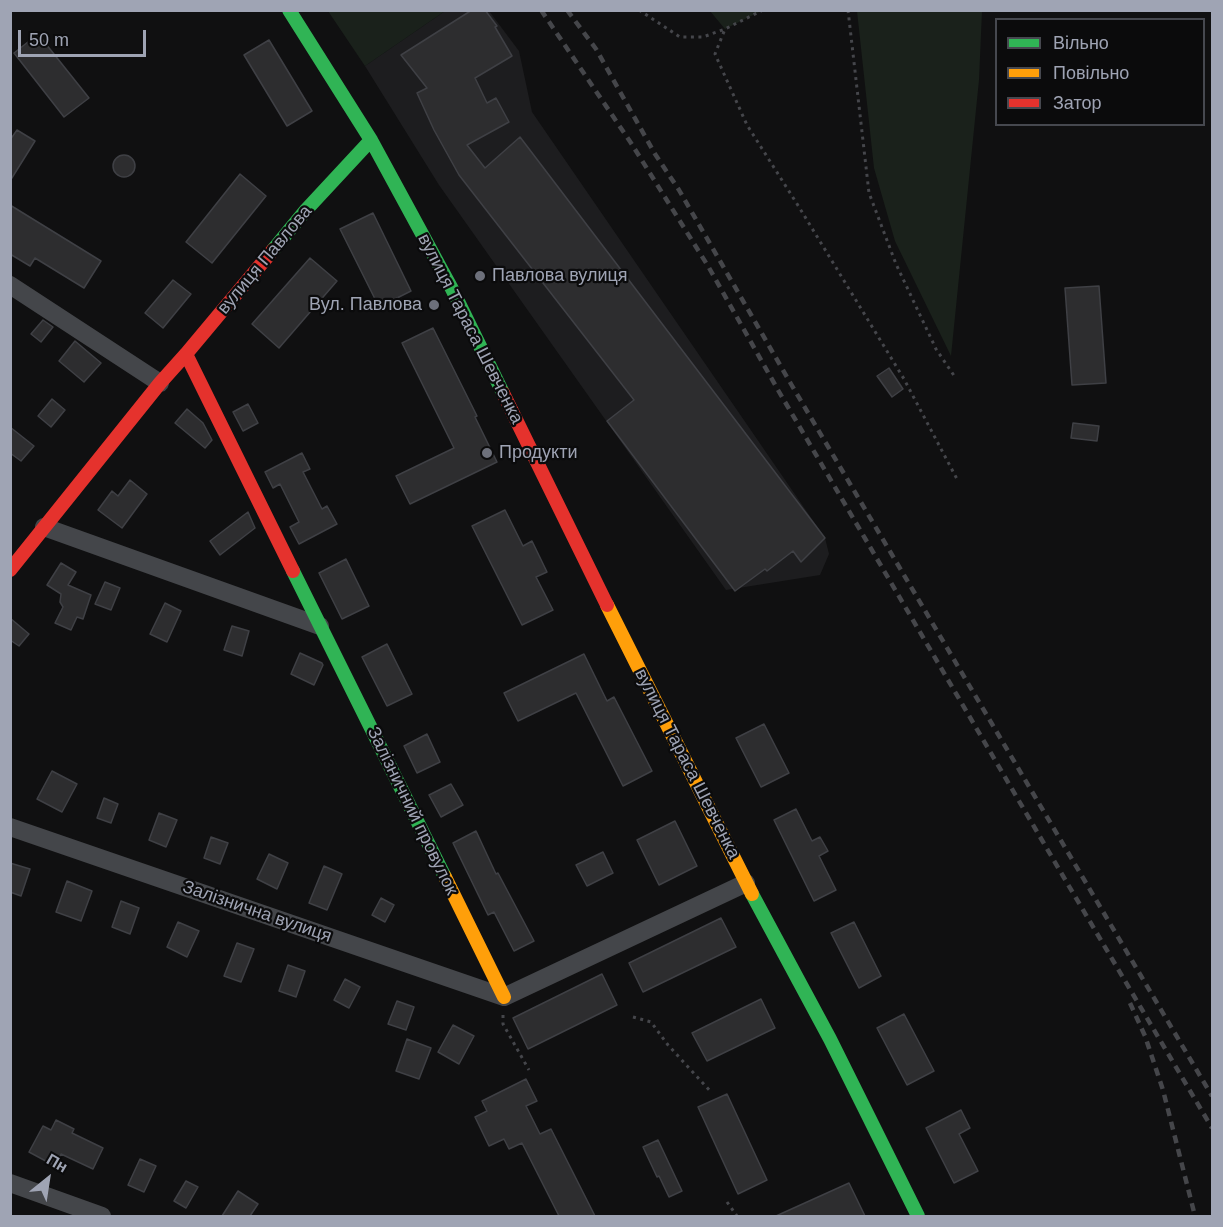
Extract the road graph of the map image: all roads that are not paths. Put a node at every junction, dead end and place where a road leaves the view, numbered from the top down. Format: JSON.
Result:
{"nodes":[{"id":1,"x":289,"y":10,"type":"edge"},
{"id":2,"x":371,"y":140,"type":"junction"},
{"id":3,"x":10,"y":285,"type":"edge"},
{"id":4,"x":186,"y":354,"type":"junction"},
{"id":5,"x":160,"y":383,"type":"junction"},
{"id":6,"x":44,"y":528,"type":"junction"},
{"id":7,"x":10,"y":570,"type":"edge"},
{"id":8,"x":320,"y":626,"type":"junction"},
{"id":9,"x":10,"y":827,"type":"edge"},
{"id":10,"x":746,"y":883,"type":"junction"},
{"id":11,"x":504,"y":997,"type":"junction"},
{"id":12,"x":10,"y":1183,"type":"edge"},
{"id":13,"x":102,"y":1216,"type":"edge"},
{"id":14,"x":918,"y":1216,"type":"edge"}],
"edges":[{"from":1,"to":2,"type":"main road","name":"вулиця Тараса Шевченка"},
{"from":2,"to":4,"type":"main road","name":"вулиця Павлова"},
{"from":2,"to":10,"type":"main road","name":"вулиця Тараса Шевченка"},
{"from":3,"to":5,"type":"street"},
{"from":4,"to":5,"type":"main road","name":"вулиця Павлова"},
{"from":4,"to":8,"type":"main road","name":"Залізничний провулок"},
{"from":5,"to":6,"type":"main road","name":"вулиця Павлова"},
{"from":6,"to":7,"type":"main road","name":"вулиця Павлова"},
{"from":6,"to":8,"type":"street"},
{"from":8,"to":11,"type":"main road","name":"Залізничний провулок"},
{"from":9,"to":11,"type":"street","name":"Залізнична вулиця"},
{"from":10,"to":11,"type":"street"},
{"from":10,"to":14,"type":"main road","name":"вулиця Тараса Шевченка"},
{"from":12,"to":13,"type":"street"}]}
